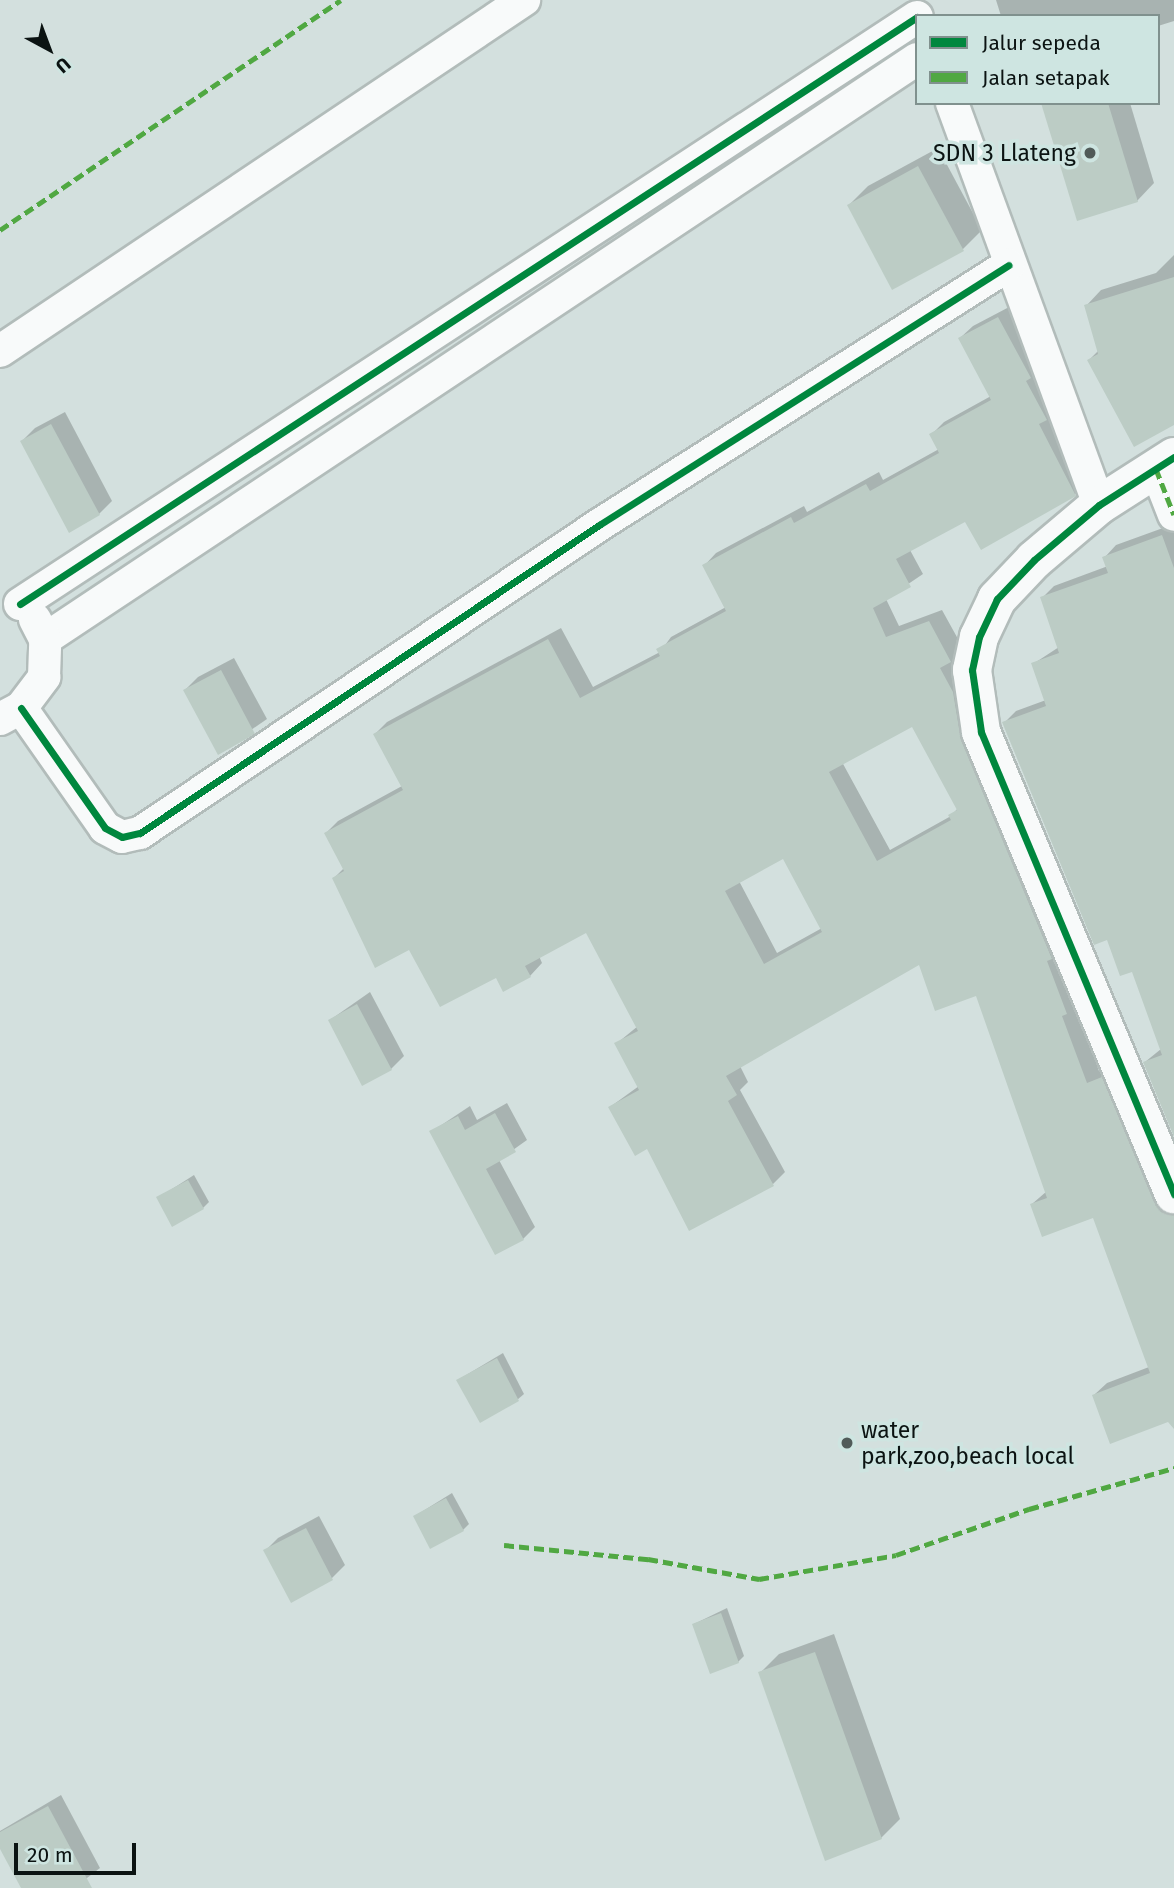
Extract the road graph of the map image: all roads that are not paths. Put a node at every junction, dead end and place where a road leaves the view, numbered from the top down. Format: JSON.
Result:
{"nodes":[{"id":1,"x":524,"y":0,"type":"edge"},
{"id":2,"x":915,"y":16,"type":"edge"},
{"id":3,"x":915,"y":60,"type":"edge"},
{"id":4,"x":953,"y":105,"type":"edge"},
{"id":5,"x":1009,"y":265,"type":"junction"},
{"id":6,"x":0,"y":351,"type":"edge"},
{"id":7,"x":1165,"y":463,"type":"edge"},
{"id":8,"x":1099,"y":505,"type":"junction"},
{"id":9,"x":1174,"y":515,"type":"edge"},
{"id":10,"x":10,"y":599,"type":"edge"},
{"id":11,"x":44,"y":639,"type":"junction"},
{"id":12,"x":10,"y":714,"type":"edge"},
{"id":13,"x":1174,"y":1194,"type":"edge"}],
"edges":[{"from":1,"to":6,"type":"street"},
{"from":2,"to":10,"type":"street"},
{"from":3,"to":11,"type":"street"},
{"from":4,"to":5,"type":"street"},
{"from":5,"to":8,"type":"street"},
{"from":5,"to":12,"type":"street"},
{"from":7,"to":8,"type":"street"},
{"from":7,"to":9,"type":"street"},
{"from":8,"to":13,"type":"street"},
{"from":10,"to":11,"type":"street"},
{"from":11,"to":12,"type":"street"}]}
